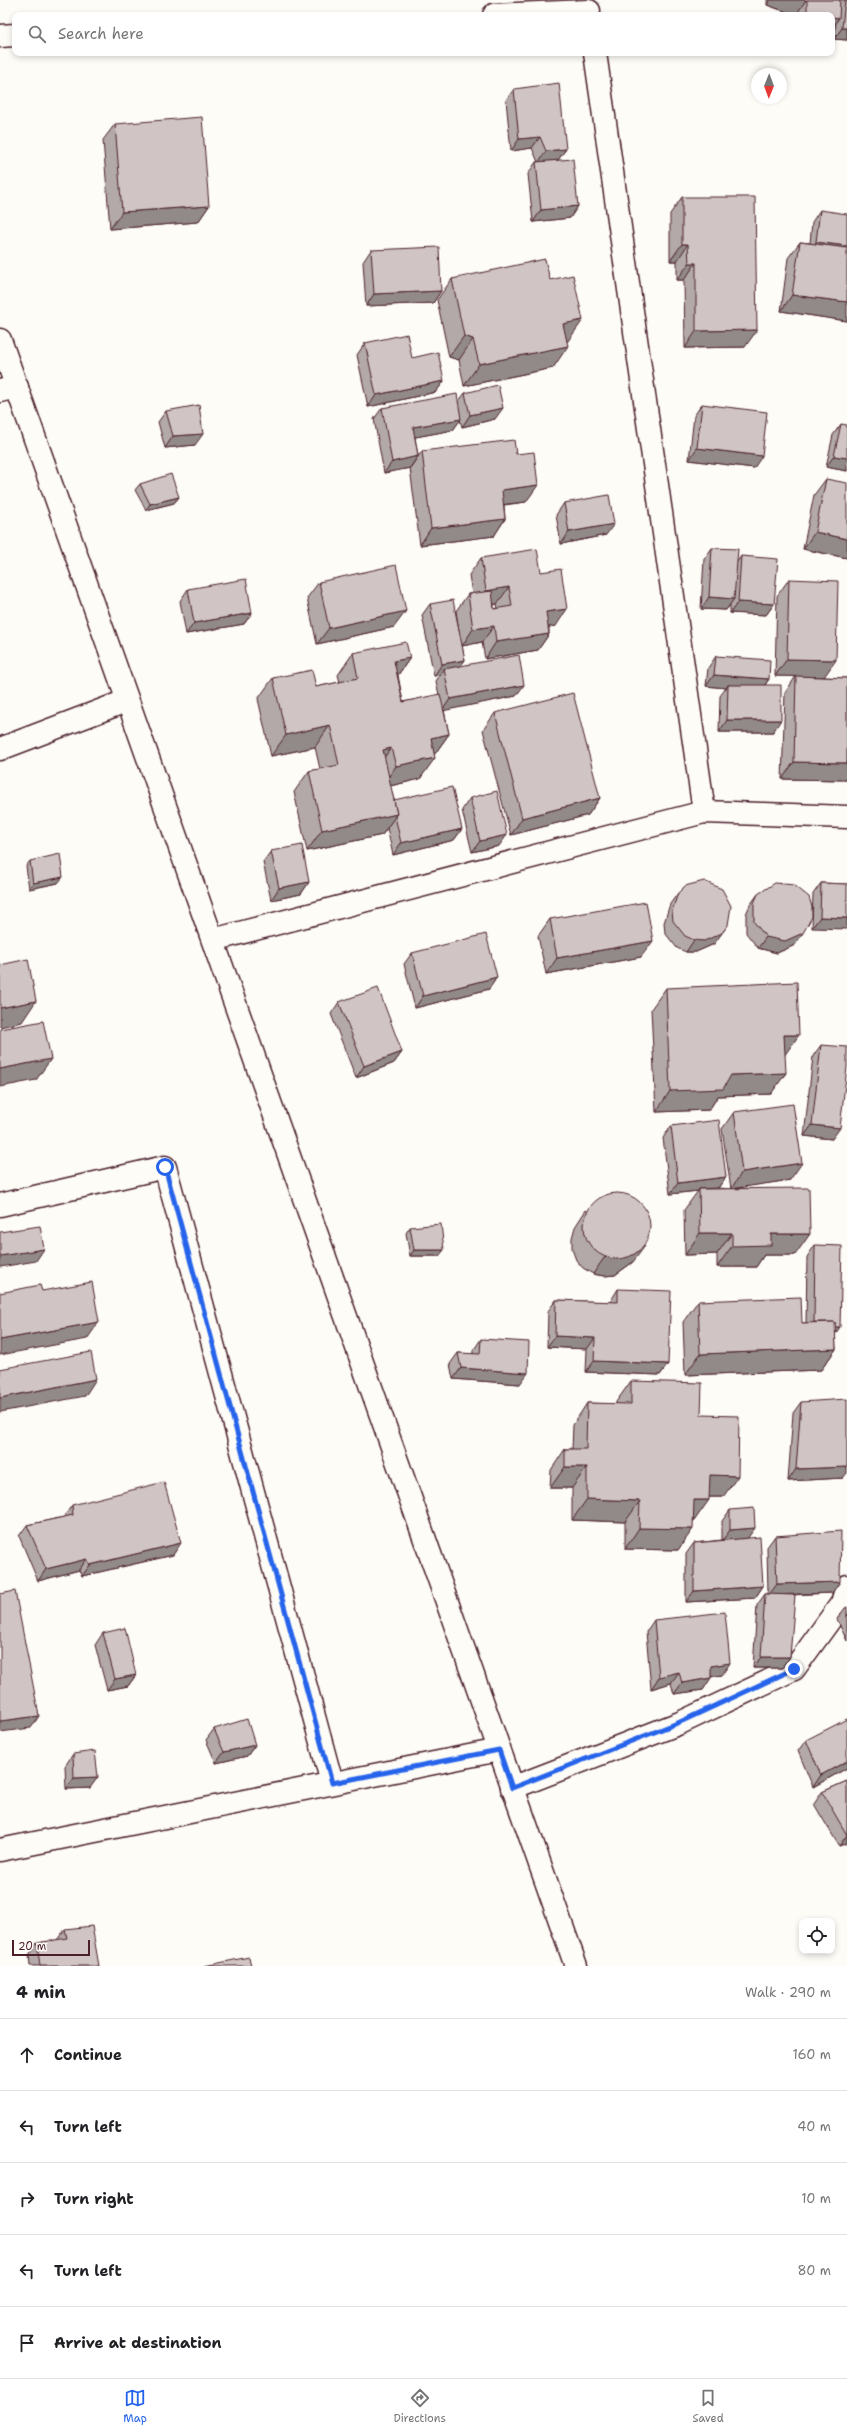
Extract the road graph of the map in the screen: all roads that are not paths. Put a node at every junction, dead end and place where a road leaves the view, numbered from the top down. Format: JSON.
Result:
{"nodes":[{"id":1,"x":589,"y":9,"type":"edge"},
{"id":2,"x":542,"y":12,"type":"edge"},
{"id":3,"x":12,"y":35,"type":"edge"},
{"id":4,"x":0,"y":36,"type":"edge"},
{"id":5,"x":595,"y":56,"type":"edge"},
{"id":6,"x":0,"y":340,"type":"edge"},
{"id":7,"x":8,"y":389,"type":"edge"},
{"id":8,"x":126,"y":701,"type":"junction"},
{"id":9,"x":0,"y":749,"type":"edge"},
{"id":10,"x":704,"y":812,"type":"junction"},
{"id":11,"x":847,"y":817,"type":"edge"},
{"id":12,"x":213,"y":940,"type":"junction"},
{"id":13,"x":0,"y":1205,"type":"edge"},
{"id":14,"x":847,"y":1586,"type":"edge"},
{"id":15,"x":499,"y":1750,"type":"junction"},
{"id":16,"x":332,"y":1783,"type":"junction"},
{"id":17,"x":512,"y":1788,"type":"junction"},
{"id":18,"x":0,"y":1850,"type":"edge"},
{"id":19,"x":576,"y":1966,"type":"edge"}],
"edges":[{"from":1,"to":2,"type":"street"},
{"from":3,"to":4,"type":"street"},
{"from":5,"to":10,"type":"street"},
{"from":6,"to":7,"type":"street"},
{"from":7,"to":8,"type":"street"},
{"from":8,"to":9,"type":"street"},
{"from":8,"to":12,"type":"street"},
{"from":10,"to":11,"type":"street"},
{"from":10,"to":12,"type":"street"},
{"from":12,"to":15,"type":"street"},
{"from":13,"to":16,"type":"street"},
{"from":14,"to":17,"type":"street"},
{"from":15,"to":16,"type":"street"},
{"from":15,"to":17,"type":"street"},
{"from":16,"to":18,"type":"street"},
{"from":17,"to":19,"type":"street"}]}
